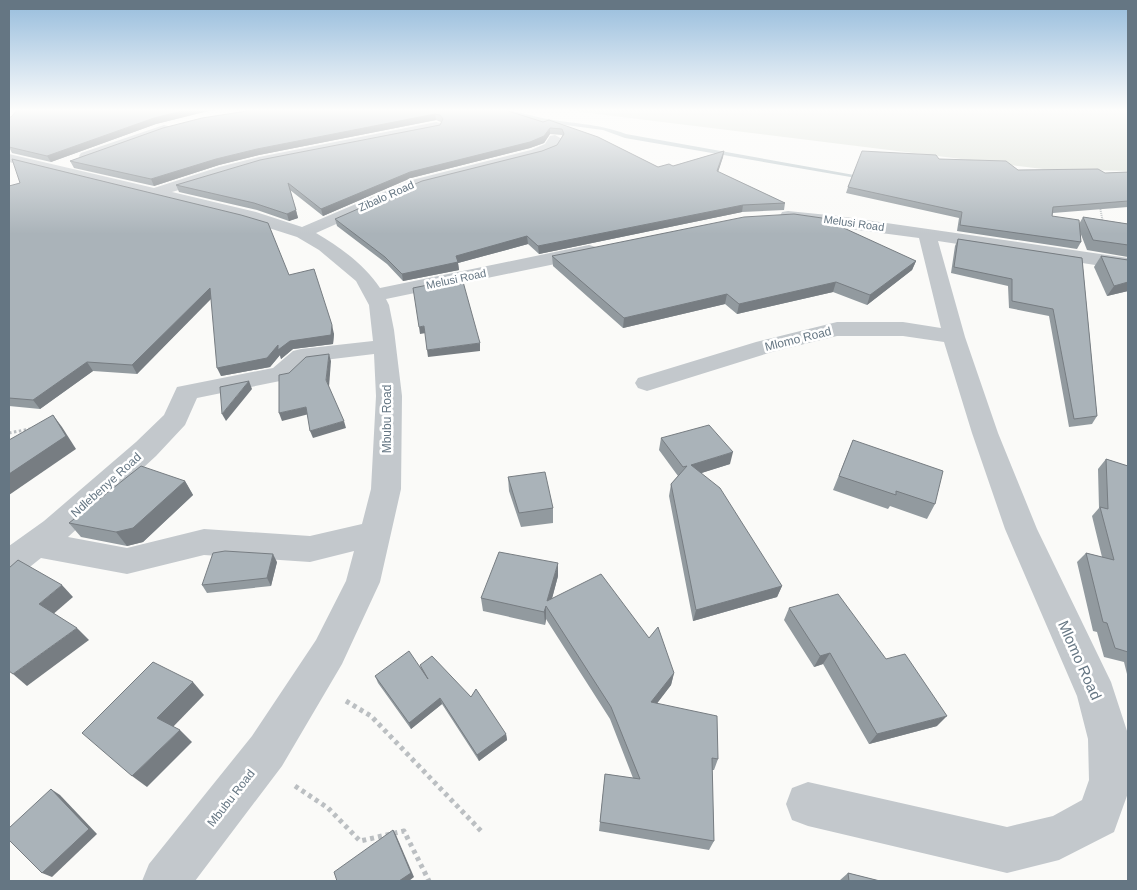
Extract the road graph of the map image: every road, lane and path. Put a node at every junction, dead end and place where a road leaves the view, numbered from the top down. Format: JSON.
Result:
{"nodes":[{"id":1,"x":101,"y":151,"type":"edge"},
{"id":2,"x":311,"y":151,"type":"edge"},
{"id":3,"x":542,"y":151,"type":"edge"},
{"id":4,"x":9,"y":158,"type":"edge"},
{"id":5,"x":53,"y":168,"type":"junction"},
{"id":6,"x":156,"y":193,"type":"junction"},
{"id":7,"x":1099,"y":204,"type":"edge"},
{"id":8,"x":769,"y":216,"type":"edge"},
{"id":9,"x":303,"y":233,"type":"junction"},
{"id":10,"x":927,"y":234,"type":"junction"},
{"id":11,"x":610,"y":246,"type":"edge"},
{"id":12,"x":1124,"y":263,"type":"edge"},
{"id":13,"x":375,"y":295,"type":"junction"},
{"id":14,"x":954,"y":337,"type":"junction"},
{"id":15,"x":385,"y":346,"type":"junction"},
{"id":16,"x":647,"y":383,"type":"dead end"},
{"id":17,"x":36,"y":428,"type":"edge"},
{"id":18,"x":9,"y":433,"type":"edge"},
{"id":19,"x":376,"y":533,"type":"junction"},
{"id":20,"x":36,"y":544,"type":"junction"},
{"id":21,"x":9,"y":564,"type":"edge"},
{"id":22,"x":311,"y":680,"type":"junction"},
{"id":23,"x":259,"y":762,"type":"junction"},
{"id":24,"x":808,"y":804,"type":"dead end"},
{"id":25,"x":482,"y":832,"type":"dead end"},
{"id":26,"x":166,"y":881,"type":"edge"},
{"id":27,"x":429,"y":881,"type":"edge"}],
"edges":[{"from":1,"to":5,"type":"street"},
{"from":2,"to":6,"type":"street"},
{"from":3,"to":9,"type":"street","name":"Zibalo Road"},
{"from":4,"to":5,"type":"street","name":"Mbubu Road"},
{"from":5,"to":6,"type":"street","name":"Mbubu Road"},
{"from":6,"to":9,"type":"street","name":"Mbubu Road"},
{"from":7,"to":12,"type":"path"},
{"from":8,"to":10,"type":"street","name":"Melusi Road"},
{"from":9,"to":13,"type":"street","name":"Mbubu Road"},
{"from":10,"to":12,"type":"street","name":"Melusi Road"},
{"from":10,"to":14,"type":"street","name":"Mlomo Road"},
{"from":11,"to":13,"type":"street","name":"Melusi Road"},
{"from":13,"to":15,"type":"street","name":"Mbubu Road"},
{"from":14,"to":16,"type":"street","name":"Mlomo Road"},
{"from":14,"to":24,"type":"street","name":"Mlomo Road"},
{"from":15,"to":19,"type":"street","name":"Mbubu Road"},
{"from":15,"to":20,"type":"street","name":"Ndlebenye Road"},
{"from":17,"to":18,"type":"path"},
{"from":19,"to":20,"type":"street"},
{"from":19,"to":22,"type":"street","name":"Mbubu Road"},
{"from":20,"to":21,"type":"street","name":"Ndlebenye Road"},
{"from":22,"to":23,"type":"street","name":"Mbubu Road"},
{"from":22,"to":25,"type":"path"},
{"from":23,"to":26,"type":"street","name":"Mbubu Road"},
{"from":23,"to":27,"type":"path"}]}
